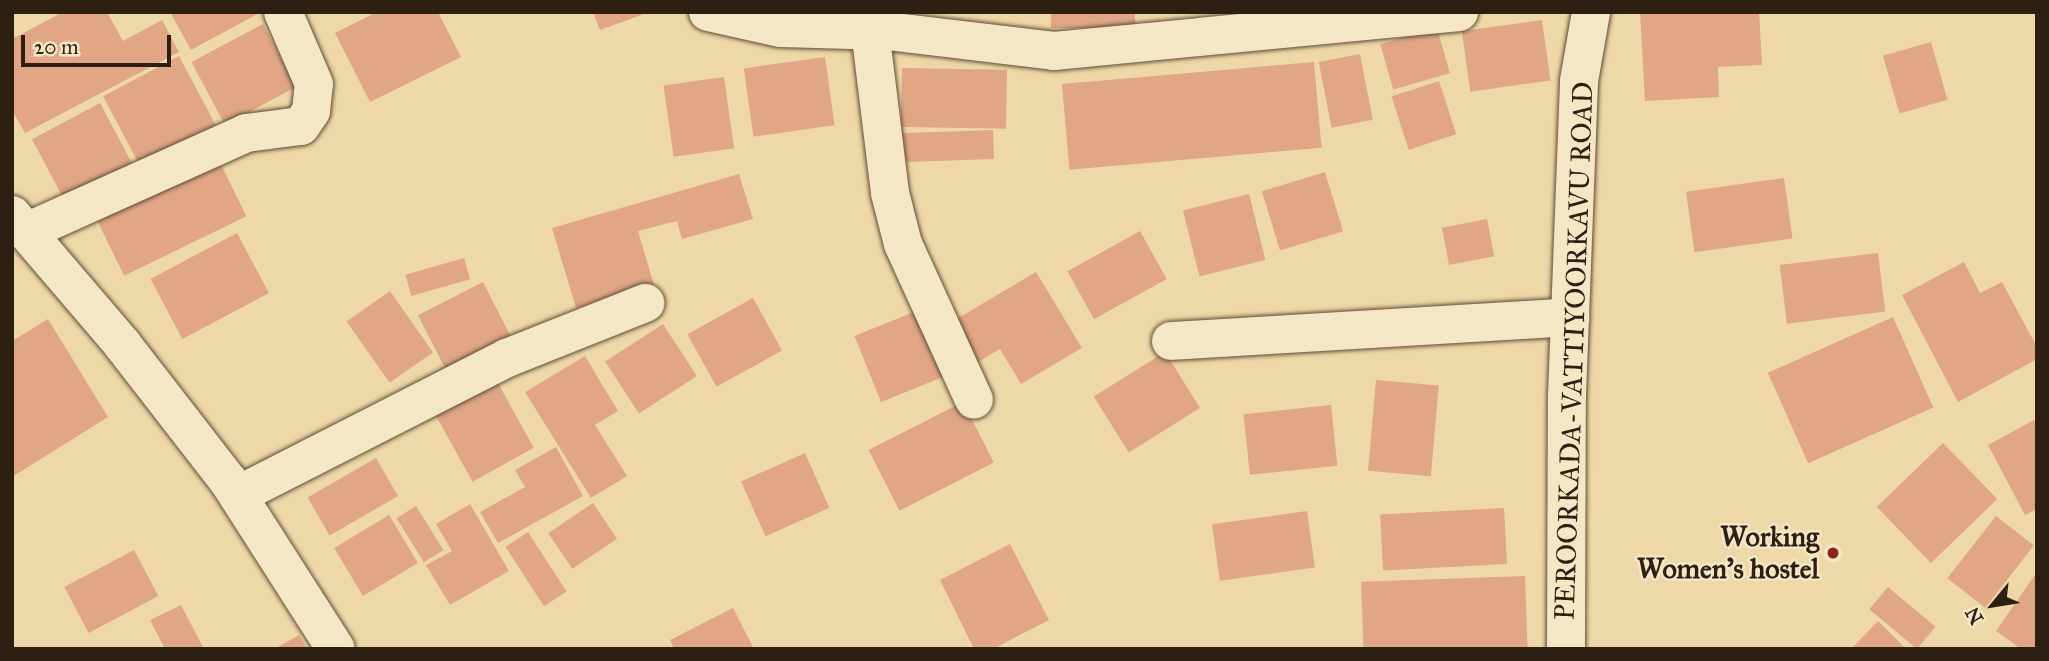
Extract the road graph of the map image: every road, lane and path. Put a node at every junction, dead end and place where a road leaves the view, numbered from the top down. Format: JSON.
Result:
{"nodes":[{"id":1,"x":283,"y":12,"type":"edge"},
{"id":2,"x":708,"y":12,"type":"edge"},
{"id":3,"x":1459,"y":12,"type":"edge"},
{"id":4,"x":1591,"y":12,"type":"edge"},
{"id":5,"x":870,"y":30,"type":"junction"},
{"id":6,"x":19,"y":223,"type":"edge"},
{"id":7,"x":645,"y":303,"type":"dead end"},
{"id":8,"x":1570,"y":317,"type":"junction"},
{"id":9,"x":1171,"y":341,"type":"dead end"},
{"id":10,"x":974,"y":400,"type":"dead end"},
{"id":11,"x":238,"y":495,"type":"junction"},
{"id":12,"x":336,"y":649,"type":"edge"},
{"id":13,"x":1566,"y":649,"type":"edge"}],
"edges":[{"from":1,"to":6,"type":"street"},
{"from":2,"to":5,"type":"street"},
{"from":3,"to":5,"type":"street"},
{"from":4,"to":8,"type":"street","name":"PEROORKADA-VATTIYOORKAVU ROAD"},
{"from":5,"to":10,"type":"street"},
{"from":6,"to":11,"type":"street"},
{"from":7,"to":11,"type":"street"},
{"from":8,"to":9,"type":"street"},
{"from":8,"to":13,"type":"street","name":"PEROORKADA-VATTIYOORKAVU ROAD"},
{"from":11,"to":12,"type":"street"}]}
